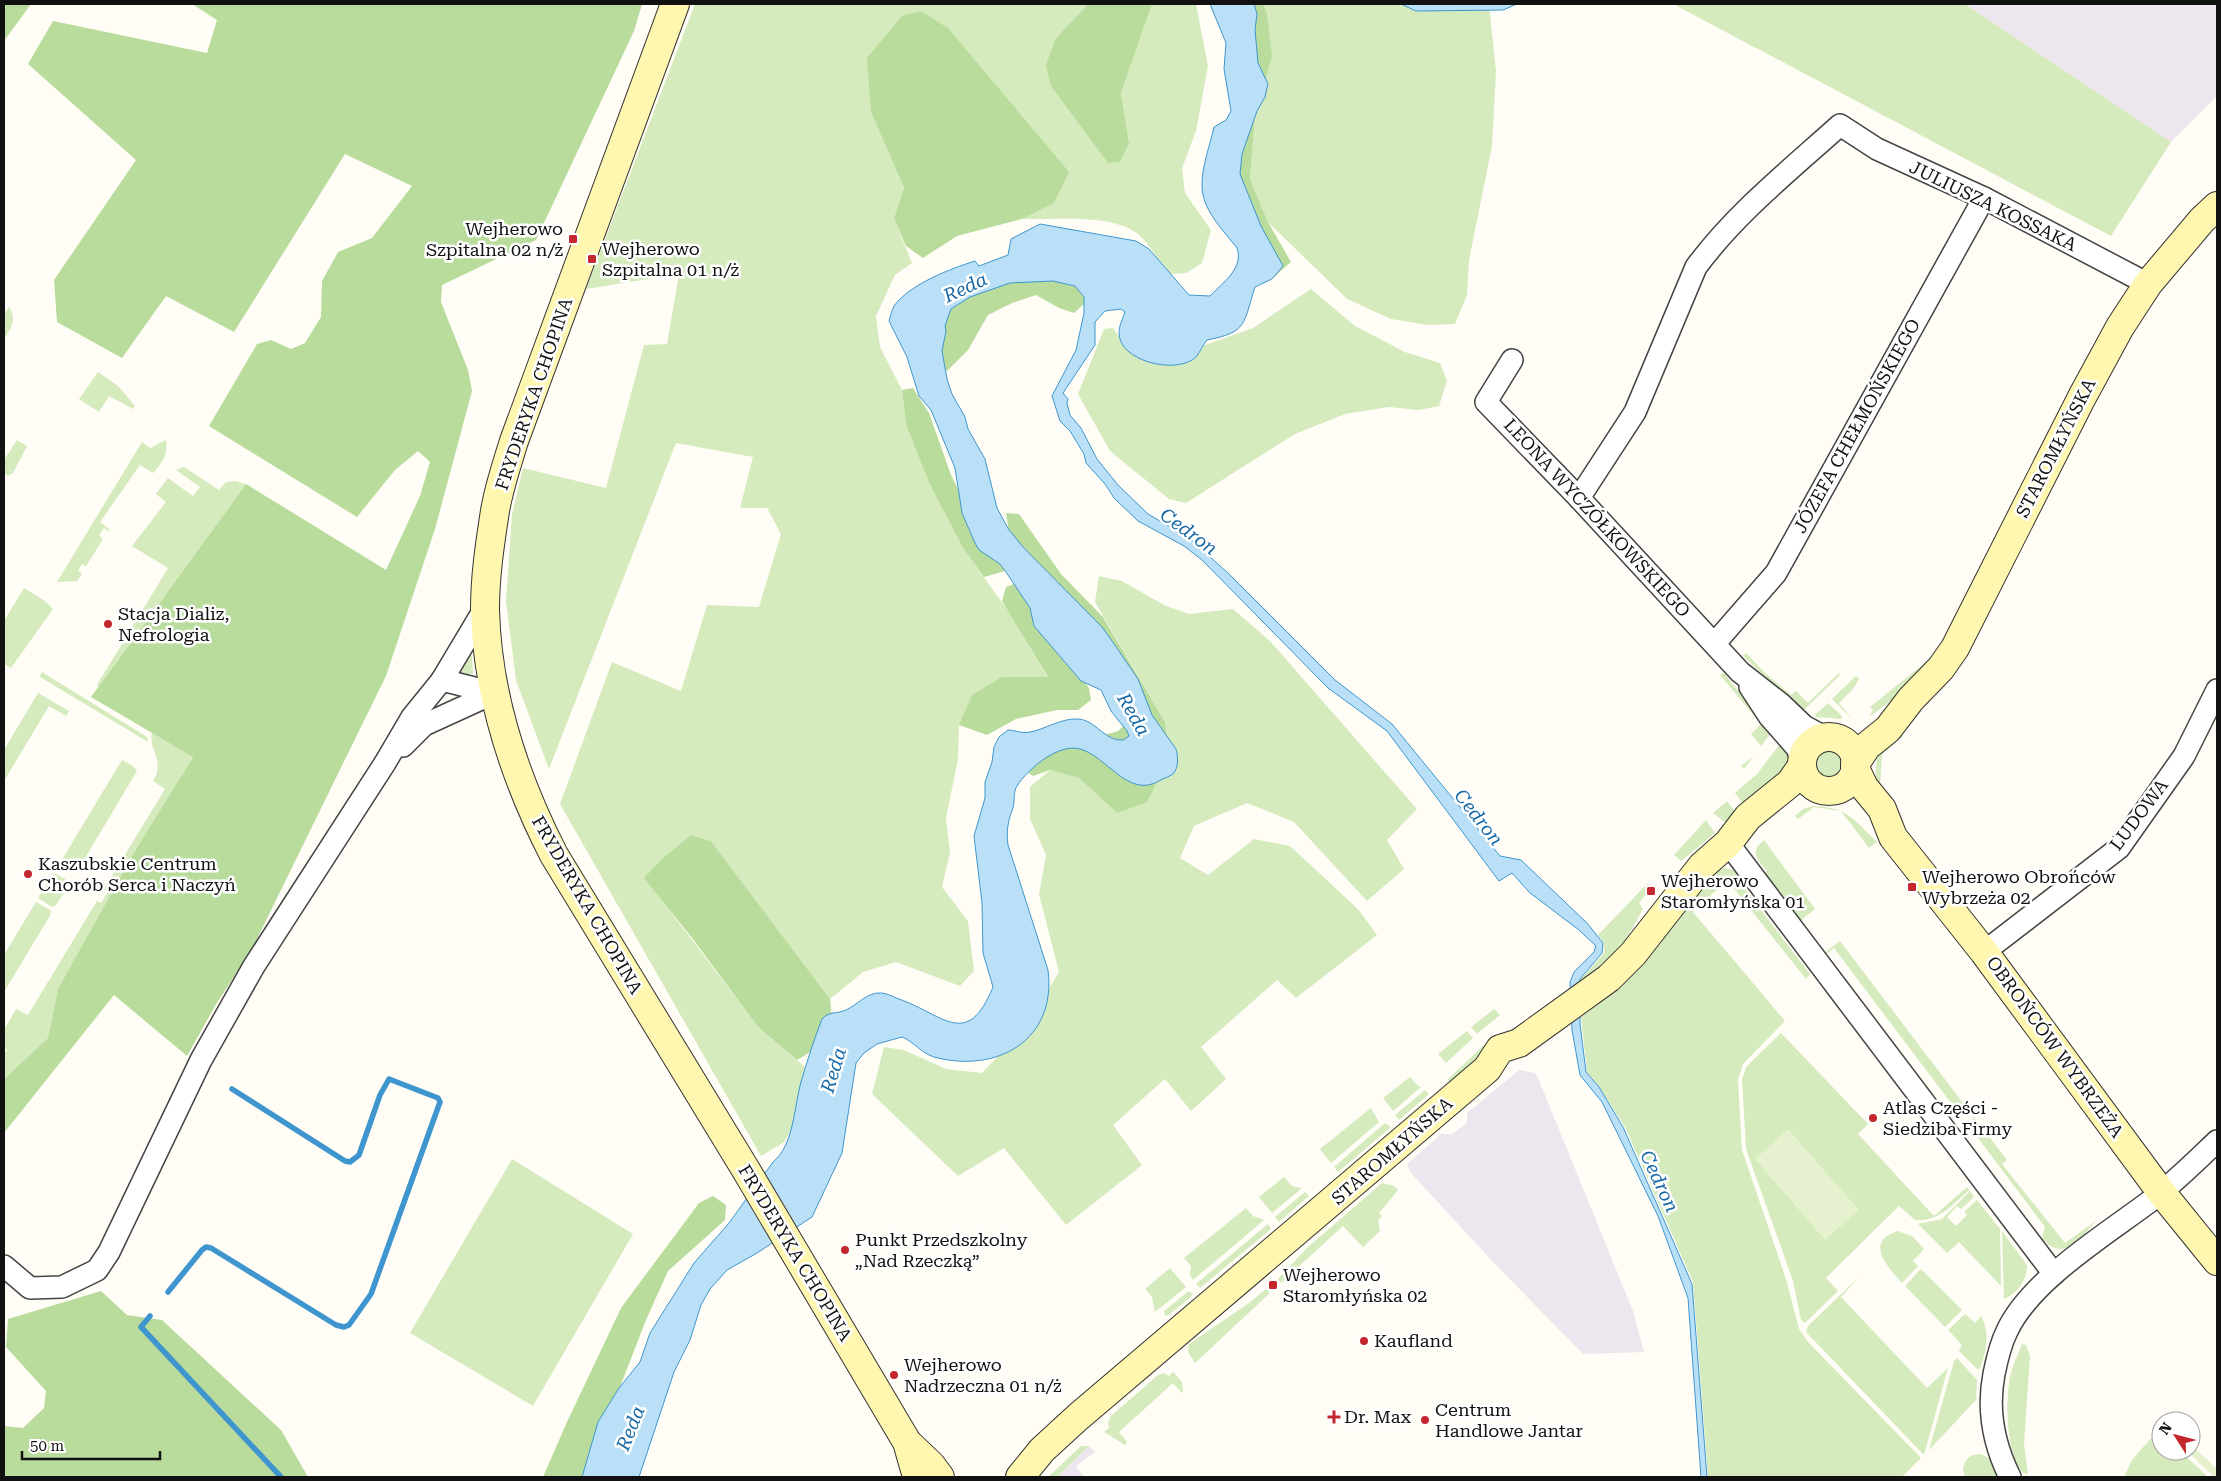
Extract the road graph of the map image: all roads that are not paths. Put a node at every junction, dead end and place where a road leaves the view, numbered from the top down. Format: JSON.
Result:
{"nodes":[{"id":1,"x":675,"y":4,"type":"edge"},
{"id":2,"x":1984,"y":198,"type":"junction"},
{"id":3,"x":2217,"y":206,"type":"edge"},
{"id":4,"x":2148,"y":284,"type":"junction"},
{"id":5,"x":1512,"y":360,"type":"dead end"},
{"id":6,"x":1579,"y":498,"type":"junction"},
{"id":7,"x":485,"y":608,"type":"junction"},
{"id":8,"x":1715,"y":643,"type":"junction"},
{"id":9,"x":1740,"y":672,"type":"junction"},
{"id":10,"x":442,"y":680,"type":"junction"},
{"id":11,"x":2217,"y":690,"type":"edge"},
{"id":12,"x":494,"y":693,"type":"junction"},
{"id":13,"x":1911,"y":699,"type":"junction"},
{"id":14,"x":1831,"y":738,"type":"junction"},
{"id":15,"x":385,"y":763,"type":"junction"},
{"id":16,"x":1802,"y":763,"type":"junction"},
{"id":17,"x":1855,"y":766,"type":"junction"},
{"id":18,"x":1826,"y":790,"type":"junction"},
{"id":19,"x":1892,"y":834,"type":"junction"},
{"id":20,"x":1728,"y":843,"type":"junction"},
{"id":21,"x":1984,"y":952,"type":"junction"},
{"id":22,"x":2217,"y":1142,"type":"edge"},
{"id":23,"x":2162,"y":1192,"type":"junction"},
{"id":24,"x":2217,"y":1260,"type":"edge"},
{"id":25,"x":4,"y":1266,"type":"edge"},
{"id":26,"x":2054,"y":1274,"type":"junction"},
{"id":27,"x":907,"y":1442,"type":"junction"},
{"id":28,"x":1042,"y":1450,"type":"junction"},
{"id":29,"x":917,"y":1477,"type":"edge"},
{"id":30,"x":940,"y":1477,"type":"edge"},
{"id":31,"x":999,"y":1477,"type":"edge"},
{"id":32,"x":1020,"y":1477,"type":"edge"},
{"id":33,"x":2010,"y":1477,"type":"edge"}],
"edges":[{"from":1,"to":7,"type":"street","name":"FRYDERYKA CHOPINA"},
{"from":2,"to":4,"type":"street","name":"JULIUSZA KOSSAKA"},
{"from":2,"to":6,"type":"street","name":"JULIUSZA KOSSAKA"},
{"from":2,"to":8,"type":"street","name":"JÓZEFA CHEŁMOŃSKIEGO"},
{"from":3,"to":4,"type":"street","name":"STAROMŁYŃSKA"},
{"from":4,"to":13,"type":"street","name":"STAROMŁYŃSKA"},
{"from":5,"to":6,"type":"street","name":"LEONA WYCZÓŁKOWSKIEGO"},
{"from":6,"to":8,"type":"street","name":"LEONA WYCZÓŁKOWSKIEGO"},
{"from":7,"to":10,"type":"street"},
{"from":7,"to":12,"type":"street","name":"FRYDERYKA CHOPINA"},
{"from":8,"to":9,"type":"street","name":"LEONA WYCZÓŁKOWSKIEGO"},
{"from":9,"to":14,"type":"street","name":"LEONA WYCZÓŁKOWSKIEGO"},
{"from":9,"to":16,"type":"street","name":"LEONA WYCZÓŁKOWSKIEGO"},
{"from":10,"to":12,"type":"street"},
{"from":10,"to":15,"type":"street"},
{"from":11,"to":21,"type":"street","name":"LUDOWA"},
{"from":12,"to":15,"type":"street"},
{"from":12,"to":27,"type":"street","name":"FRYDERYKA CHOPINA"},
{"from":13,"to":14,"type":"street","name":"STAROMŁYŃSKA"},
{"from":13,"to":17,"type":"street","name":"STAROMŁYŃSKA"},
{"from":14,"to":16,"type":"street"},
{"from":14,"to":17,"type":"street"},
{"from":15,"to":25,"type":"street"},
{"from":16,"to":18,"type":"street"},
{"from":16,"to":20,"type":"street"},
{"from":17,"to":18,"type":"street"},
{"from":17,"to":19,"type":"street","name":"OBROŃCÓW WYBRZEŻA"},
{"from":18,"to":19,"type":"street","name":"OBROŃCÓW WYBRZEŻA"},
{"from":18,"to":20,"type":"street"},
{"from":19,"to":21,"type":"street","name":"OBROŃCÓW WYBRZEŻA"},
{"from":20,"to":26,"type":"street"},
{"from":20,"to":28,"type":"street","name":"STAROMŁYŃSKA"},
{"from":21,"to":23,"type":"street","name":"OBROŃCÓW WYBRZEŻA"},
{"from":22,"to":23,"type":"street"},
{"from":23,"to":24,"type":"street","name":"OBROŃCÓW WYBRZEŻA"},
{"from":23,"to":26,"type":"street"},
{"from":26,"to":33,"type":"street"},
{"from":27,"to":29,"type":"street","name":"FRYDERYKA CHOPINA"},
{"from":27,"to":30,"type":"street","name":"FRYDERYKA CHOPINA"},
{"from":28,"to":31,"type":"street","name":"STAROMŁYŃSKA"},
{"from":28,"to":32,"type":"street","name":"STAROMŁYŃSKA"}]}
